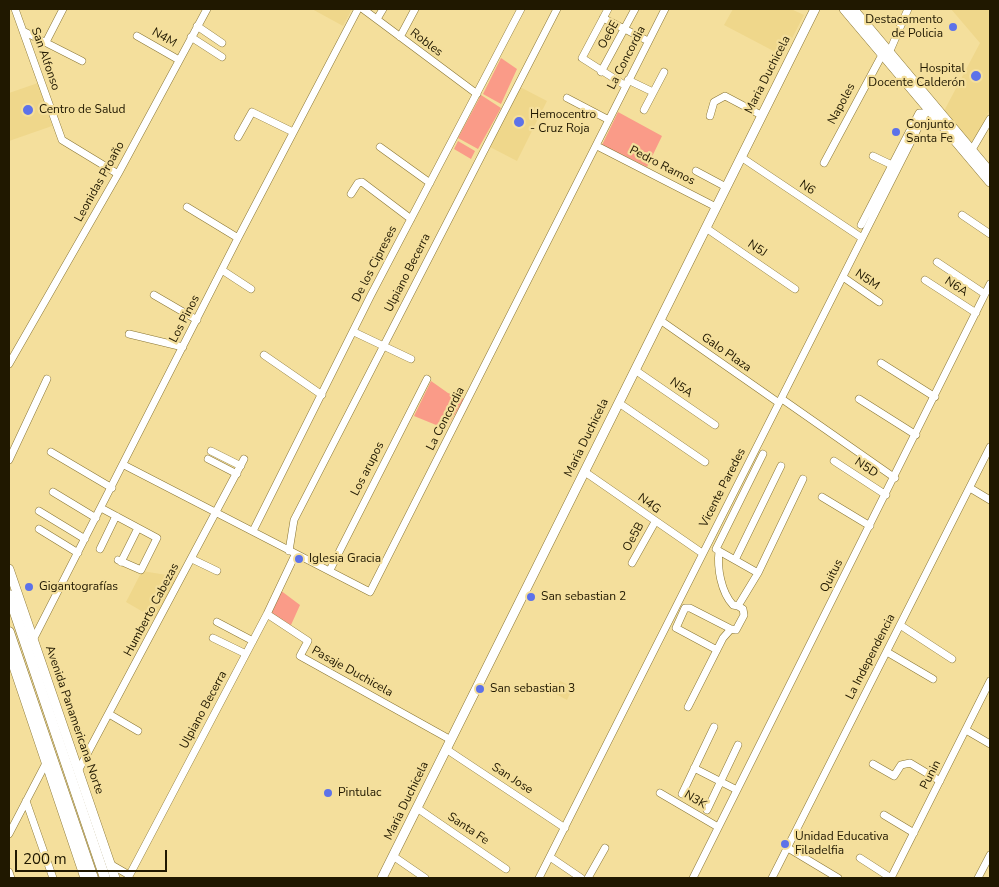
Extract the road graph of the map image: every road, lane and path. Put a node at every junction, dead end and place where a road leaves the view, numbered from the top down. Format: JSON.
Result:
{"nodes":[{"id":1,"x":15,"y":9,"type":"edge"},
{"id":2,"x":63,"y":9,"type":"edge"},
{"id":3,"x":207,"y":9,"type":"edge"},
{"id":4,"x":358,"y":9,"type":"edge"},
{"id":5,"x":363,"y":9,"type":"edge"},
{"id":6,"x":383,"y":9,"type":"edge"},
{"id":7,"x":415,"y":9,"type":"edge"},
{"id":8,"x":521,"y":9,"type":"edge"},
{"id":9,"x":557,"y":9,"type":"edge"},
{"id":10,"x":608,"y":9,"type":"edge"},
{"id":11,"x":636,"y":9,"type":"edge"},
{"id":12,"x":664,"y":9,"type":"edge"},
{"id":13,"x":814,"y":9,"type":"edge"},
{"id":14,"x":844,"y":9,"type":"edge"},
{"id":15,"x":853,"y":9,"type":"edge"},
{"id":16,"x":908,"y":9,"type":"edge"},
{"id":17,"x":603,"y":18,"type":"junction"},
{"id":18,"x":377,"y":19,"type":"junction"},
{"id":19,"x":197,"y":26,"type":"junction"},
{"id":20,"x":625,"y":28,"type":"junction"},
{"id":21,"x":23,"y":31,"type":"junction"},
{"id":22,"x":137,"y":36,"type":"dead end"},
{"id":23,"x":191,"y":37,"type":"junction"},
{"id":24,"x":400,"y":37,"type":"junction"},
{"id":25,"x":648,"y":41,"type":"junction"},
{"id":26,"x":46,"y":42,"type":"junction"},
{"id":27,"x":222,"y":44,"type":"dead end"},
{"id":28,"x":885,"y":54,"type":"junction"},
{"id":29,"x":222,"y":57,"type":"dead end"},
{"id":30,"x":179,"y":60,"type":"junction"},
{"id":31,"x":82,"y":61,"type":"dead end"},
{"id":32,"x":601,"y":72,"type":"junction"},
{"id":33,"x":664,"y":72,"type":"dead end"},
{"id":34,"x":627,"y":83,"type":"junction"},
{"id":35,"x":653,"y":92,"type":"junction"},
{"id":36,"x":477,"y":94,"type":"junction"},
{"id":37,"x":567,"y":98,"type":"dead end"},
{"id":38,"x":644,"y":110,"type":"dead end"},
{"id":39,"x":927,"y":110,"type":"junction"},
{"id":40,"x":761,"y":115,"type":"junction"},
{"id":41,"x":710,"y":116,"type":"dead end"},
{"id":42,"x":990,"y":119,"type":"edge"},
{"id":43,"x":609,"y":120,"type":"junction"},
{"id":44,"x":293,"y":132,"type":"junction"},
{"id":45,"x":238,"y":137,"type":"dead end"},
{"id":46,"x":597,"y":146,"type":"junction"},
{"id":47,"x":380,"y":147,"type":"dead end"},
{"id":48,"x":970,"y":152,"type":"junction"},
{"id":49,"x":873,"y":156,"type":"dead end"},
{"id":50,"x":741,"y":157,"type":"junction"},
{"id":51,"x":824,"y":164,"type":"dead end"},
{"id":52,"x":892,"y":165,"type":"junction"},
{"id":53,"x":696,"y":171,"type":"dead end"},
{"id":54,"x":990,"y":172,"type":"edge"},
{"id":55,"x":118,"y":174,"type":"junction"},
{"id":56,"x":990,"y":182,"type":"edge"},
{"id":57,"x":430,"y":183,"type":"junction"},
{"id":58,"x":726,"y":187,"type":"junction"},
{"id":59,"x":351,"y":194,"type":"dead end"},
{"id":60,"x":187,"y":207,"type":"dead end"},
{"id":61,"x":716,"y":207,"type":"junction"},
{"id":62,"x":962,"y":215,"type":"dead end"},
{"id":63,"x":411,"y":220,"type":"junction"},
{"id":64,"x":861,"y":225,"type":"dead end"},
{"id":65,"x":706,"y":228,"type":"junction"},
{"id":66,"x":990,"y":234,"type":"edge"},
{"id":67,"x":238,"y":238,"type":"junction"},
{"id":68,"x":862,"y":238,"type":"junction"},
{"id":69,"x":936,"y":262,"type":"dead end"},
{"id":70,"x":222,"y":270,"type":"junction"},
{"id":71,"x":842,"y":277,"type":"junction"},
{"id":72,"x":925,"y":280,"type":"dead end"},
{"id":73,"x":990,"y":284,"type":"edge"},
{"id":74,"x":251,"y":289,"type":"dead end"},
{"id":75,"x":795,"y":289,"type":"dead end"},
{"id":76,"x":985,"y":294,"type":"junction"},
{"id":77,"x":154,"y":295,"type":"dead end"},
{"id":78,"x":879,"y":302,"type":"dead end"},
{"id":79,"x":976,"y":313,"type":"junction"},
{"id":80,"x":197,"y":320,"type":"junction"},
{"id":81,"x":660,"y":320,"type":"junction"},
{"id":82,"x":354,"y":332,"type":"junction"},
{"id":83,"x":129,"y":334,"type":"dead end"},
{"id":84,"x":383,"y":346,"type":"junction"},
{"id":85,"x":183,"y":347,"type":"junction"},
{"id":86,"x":264,"y":355,"type":"dead end"},
{"id":87,"x":411,"y":359,"type":"dead end"},
{"id":88,"x":881,"y":363,"type":"dead end"},
{"id":89,"x":9,"y":364,"type":"edge"},
{"id":90,"x":635,"y":370,"type":"junction"},
{"id":91,"x":47,"y":379,"type":"dead end"},
{"id":92,"x":427,"y":379,"type":"dead end"},
{"id":93,"x":322,"y":395,"type":"junction"},
{"id":94,"x":935,"y":397,"type":"junction"},
{"id":95,"x":859,"y":400,"type":"dead end"},
{"id":96,"x":781,"y":401,"type":"junction"},
{"id":97,"x":619,"y":403,"type":"junction"},
{"id":98,"x":714,"y":425,"type":"dead end"},
{"id":99,"x":916,"y":435,"type":"junction"},
{"id":100,"x":990,"y":447,"type":"edge"},
{"id":101,"x":211,"y":451,"type":"dead end"},
{"id":102,"x":51,"y":452,"type":"dead end"},
{"id":103,"x":763,"y":454,"type":"dead end"},
{"id":104,"x":208,"y":459,"type":"dead end"},
{"id":105,"x":9,"y":460,"type":"edge"},
{"id":106,"x":834,"y":461,"type":"dead end"},
{"id":107,"x":705,"y":462,"type":"dead end"},
{"id":108,"x":124,"y":465,"type":"junction"},
{"id":109,"x":781,"y":466,"type":"dead end"},
{"id":110,"x":585,"y":472,"type":"junction"},
{"id":111,"x":237,"y":474,"type":"junction"},
{"id":112,"x":894,"y":478,"type":"junction"},
{"id":113,"x":803,"y":479,"type":"dead end"},
{"id":114,"x":112,"y":488,"type":"junction"},
{"id":115,"x":970,"y":488,"type":"junction"},
{"id":116,"x":53,"y":492,"type":"dead end"},
{"id":117,"x":886,"y":495,"type":"junction"},
{"id":118,"x":822,"y":497,"type":"dead end"},
{"id":119,"x":990,"y":500,"type":"edge"},
{"id":120,"x":101,"y":508,"type":"junction"},
{"id":121,"x":40,"y":511,"type":"dead end"},
{"id":122,"x":218,"y":512,"type":"junction"},
{"id":123,"x":116,"y":516,"type":"junction"},
{"id":124,"x":96,"y":518,"type":"junction"},
{"id":125,"x":655,"y":522,"type":"junction"},
{"id":126,"x":870,"y":526,"type":"junction"},
{"id":127,"x":138,"y":528,"type":"junction"},
{"id":128,"x":39,"y":529,"type":"dead end"},
{"id":129,"x":253,"y":531,"type":"junction"},
{"id":130,"x":85,"y":539,"type":"junction"},
{"id":131,"x":707,"y":544,"type":"junction"},
{"id":132,"x":100,"y":549,"type":"dead end"},
{"id":133,"x":718,"y":550,"type":"junction"},
{"id":134,"x":78,"y":553,"type":"junction"},
{"id":135,"x":292,"y":553,"type":"junction"},
{"id":136,"x":702,"y":553,"type":"junction"},
{"id":137,"x":192,"y":559,"type":"junction"},
{"id":138,"x":735,"y":560,"type":"junction"},
{"id":139,"x":632,"y":563,"type":"dead end"},
{"id":140,"x":9,"y":569,"type":"edge"},
{"id":141,"x":330,"y":570,"type":"junction"},
{"id":142,"x":217,"y":571,"type":"dead end"},
{"id":143,"x":758,"y":573,"type":"junction"},
{"id":144,"x":9,"y":595,"type":"edge"},
{"id":145,"x":738,"y":606,"type":"junction"},
{"id":146,"x":268,"y":614,"type":"junction"},
{"id":147,"x":217,"y":622,"type":"dead end"},
{"id":148,"x":900,"y":625,"type":"junction"},
{"id":149,"x":731,"y":629,"type":"junction"},
{"id":150,"x":9,"y":632,"type":"edge"},
{"id":151,"x":213,"y":638,"type":"dead end"},
{"id":152,"x":33,"y":640,"type":"junction"},
{"id":153,"x":253,"y":641,"type":"junction"},
{"id":154,"x":717,"y":650,"type":"junction"},
{"id":155,"x":9,"y":652,"type":"edge"},
{"id":156,"x":887,"y":652,"type":"junction"},
{"id":157,"x":246,"y":654,"type":"junction"},
{"id":158,"x":952,"y":659,"type":"dead end"},
{"id":159,"x":933,"y":679,"type":"dead end"},
{"id":160,"x":990,"y":681,"type":"edge"},
{"id":161,"x":688,"y":707,"type":"dead end"},
{"id":162,"x":108,"y":714,"type":"junction"},
{"id":163,"x":714,"y":726,"type":"dead end"},
{"id":164,"x":966,"y":730,"type":"junction"},
{"id":165,"x":138,"y":732,"type":"dead end"},
{"id":166,"x":451,"y":740,"type":"junction"},
{"id":167,"x":990,"y":744,"type":"edge"},
{"id":168,"x":738,"y":745,"type":"dead end"},
{"id":169,"x":446,"y":749,"type":"junction"},
{"id":170,"x":46,"y":763,"type":"junction"},
{"id":171,"x":873,"y":764,"type":"dead end"},
{"id":172,"x":694,"y":768,"type":"junction"},
{"id":173,"x":78,"y":771,"type":"junction"},
{"id":174,"x":940,"y":781,"type":"junction"},
{"id":175,"x":721,"y":782,"type":"junction"},
{"id":176,"x":737,"y":790,"type":"junction"},
{"id":177,"x":660,"y":792,"type":"dead end"},
{"id":178,"x":682,"y":794,"type":"dead end"},
{"id":179,"x":62,"y":799,"type":"junction"},
{"id":180,"x":26,"y":801,"type":"junction"},
{"id":181,"x":417,"y":808,"type":"junction"},
{"id":182,"x":707,"y":810,"type":"dead end"},
{"id":183,"x":87,"y":812,"type":"junction"},
{"id":184,"x":884,"y":815,"type":"dead end"},
{"id":185,"x":718,"y":827,"type":"junction"},
{"id":186,"x":565,"y":828,"type":"junction"},
{"id":187,"x":914,"y":833,"type":"junction"},
{"id":188,"x":9,"y":834,"type":"edge"},
{"id":189,"x":605,"y":848,"type":"dead end"},
{"id":190,"x":788,"y":848,"type":"junction"},
{"id":191,"x":990,"y":855,"type":"edge"},
{"id":192,"x":393,"y":856,"type":"junction"},
{"id":193,"x":550,"y":857,"type":"junction"},
{"id":194,"x":860,"y":858,"type":"dead end"},
{"id":195,"x":110,"y":864,"type":"junction"},
{"id":196,"x":506,"y":869,"type":"dead end"},
{"id":197,"x":9,"y":872,"type":"edge"},
{"id":198,"x":129,"y":877,"type":"edge"},
{"id":199,"x":11,"y":878,"type":"edge"},
{"id":200,"x":51,"y":878,"type":"edge"},
{"id":201,"x":85,"y":878,"type":"edge"},
{"id":202,"x":93,"y":878,"type":"edge"},
{"id":203,"x":105,"y":878,"type":"edge"},
{"id":204,"x":115,"y":878,"type":"edge"},
{"id":205,"x":382,"y":878,"type":"edge"},
{"id":206,"x":425,"y":878,"type":"edge"},
{"id":207,"x":539,"y":878,"type":"edge"},
{"id":208,"x":581,"y":878,"type":"edge"},
{"id":209,"x":588,"y":878,"type":"edge"},
{"id":210,"x":693,"y":878,"type":"edge"},
{"id":211,"x":772,"y":878,"type":"edge"},
{"id":212,"x":838,"y":878,"type":"edge"},
{"id":213,"x":891,"y":878,"type":"edge"},
{"id":214,"x":978,"y":878,"type":"edge"}],
"edges":[{"from":1,"to":21,"type":"street","name":"San Alfonso"},
{"from":2,"to":26,"type":"street"},
{"from":3,"to":19,"type":"street","name":"Leonidas Proaño"},
{"from":4,"to":44,"type":"street","name":"Los Pinos"},
{"from":5,"to":18,"type":"street","name":"Robles"},
{"from":6,"to":18,"type":"street"},
{"from":7,"to":24,"type":"street"},
{"from":8,"to":36,"type":"street","name":"De los Cipreses"},
{"from":9,"to":84,"type":"street","name":"Ulpiano Becerra"},
{"from":10,"to":17,"type":"street"},
{"from":11,"to":20,"type":"street","name":"Oe6E"},
{"from":12,"to":25,"type":"street","name":"La Concordia"},
{"from":13,"to":40,"type":"main road","name":"Maria Duchicela"},
{"from":14,"to":28,"type":"main road"},
{"from":15,"to":28,"type":"main road"},
{"from":16,"to":28,"type":"street","name":"Napoles"},
{"from":17,"to":20,"type":"street"},
{"from":17,"to":32,"type":"street"},
{"from":18,"to":24,"type":"street","name":"Robles"},
{"from":19,"to":23,"type":"street","name":"Leonidas Proaño"},
{"from":19,"to":27,"type":"street"},
{"from":20,"to":25,"type":"street"},
{"from":20,"to":32,"type":"street","name":"Oe6E"},
{"from":21,"to":26,"type":"street"},
{"from":21,"to":55,"type":"street","name":"San Alfonso"},
{"from":22,"to":30,"type":"street","name":"N4M"},
{"from":23,"to":29,"type":"street"},
{"from":23,"to":30,"type":"street","name":"Leonidas Proaño"},
{"from":24,"to":36,"type":"street","name":"Robles"},
{"from":25,"to":34,"type":"street","name":"La Concordia"},
{"from":26,"to":31,"type":"street"},
{"from":28,"to":39,"type":"main road"},
{"from":28,"to":48,"type":"main road"},
{"from":28,"to":51,"type":"street","name":"Napoles"},
{"from":30,"to":55,"type":"street","name":"Leonidas Proaño"},
{"from":32,"to":34,"type":"street"},
{"from":33,"to":35,"type":"street"},
{"from":34,"to":35,"type":"street"},
{"from":34,"to":43,"type":"street","name":"La Concordia"},
{"from":35,"to":38,"type":"street"},
{"from":36,"to":57,"type":"street","name":"De los Cipreses"},
{"from":37,"to":43,"type":"street"},
{"from":39,"to":48,"type":"main road"},
{"from":39,"to":52,"type":"street"},
{"from":39,"to":68,"type":"street","name":"Vicente Paredes"},
{"from":40,"to":41,"type":"street"},
{"from":40,"to":50,"type":"main road","name":"Maria Duchicela"},
{"from":42,"to":48,"type":"street"},
{"from":43,"to":46,"type":"street","name":"La Concordia"},
{"from":44,"to":45,"type":"street"},
{"from":44,"to":67,"type":"street","name":"Los Pinos"},
{"from":46,"to":61,"type":"street","name":"Pedro Ramos"},
{"from":46,"to":141,"type":"street","name":"La Concordia"},
{"from":47,"to":57,"type":"street"},
{"from":48,"to":54,"type":"main road"},
{"from":48,"to":56,"type":"main road"},
{"from":49,"to":52,"type":"street"},
{"from":50,"to":58,"type":"main road","name":"Maria Duchicela"},
{"from":50,"to":68,"type":"street","name":"N6"},
{"from":52,"to":64,"type":"street"},
{"from":53,"to":58,"type":"street"},
{"from":55,"to":89,"type":"street","name":"Leonidas Proaño"},
{"from":57,"to":63,"type":"street","name":"De los Cipreses"},
{"from":58,"to":61,"type":"main road","name":"Maria Duchicela"},
{"from":59,"to":63,"type":"street"},
{"from":60,"to":67,"type":"street"},
{"from":61,"to":65,"type":"main road","name":"Maria Duchicela"},
{"from":62,"to":66,"type":"street"},
{"from":63,"to":82,"type":"street","name":"De los Cipreses"},
{"from":65,"to":75,"type":"street","name":"N5J"},
{"from":65,"to":81,"type":"main road","name":"Maria Duchicela"},
{"from":67,"to":70,"type":"street","name":"Los Pinos"},
{"from":68,"to":71,"type":"street","name":"Vicente Paredes"},
{"from":69,"to":76,"type":"street"},
{"from":70,"to":74,"type":"street"},
{"from":70,"to":80,"type":"street","name":"Los Pinos"},
{"from":71,"to":78,"type":"street","name":"N5M"},
{"from":71,"to":96,"type":"street","name":"Vicente Paredes"},
{"from":72,"to":79,"type":"street","name":"N6A"},
{"from":73,"to":76,"type":"street","name":"Quitus"},
{"from":76,"to":79,"type":"street","name":"Quitus"},
{"from":77,"to":80,"type":"street"},
{"from":79,"to":94,"type":"street","name":"Quitus"},
{"from":80,"to":85,"type":"street","name":"Los Pinos"},
{"from":81,"to":90,"type":"main road","name":"Maria Duchicela"},
{"from":81,"to":96,"type":"street","name":"Galo Plaza"},
{"from":82,"to":84,"type":"street"},
{"from":82,"to":93,"type":"street","name":"De los Cipreses"},
{"from":83,"to":85,"type":"street"},
{"from":84,"to":87,"type":"street"},
{"from":84,"to":135,"type":"street","name":"Ulpiano Becerra"},
{"from":85,"to":108,"type":"street","name":"Los Pinos"},
{"from":86,"to":93,"type":"street"},
{"from":88,"to":94,"type":"street"},
{"from":90,"to":97,"type":"main road","name":"Maria Duchicela"},
{"from":90,"to":98,"type":"street","name":"N5A"},
{"from":91,"to":105,"type":"street"},
{"from":92,"to":141,"type":"street","name":"Los arupos"},
{"from":93,"to":129,"type":"street","name":"De los Cipreses"},
{"from":94,"to":99,"type":"street","name":"Quitus"},
{"from":95,"to":99,"type":"street"},
{"from":96,"to":112,"type":"street","name":"Galo Plaza"},
{"from":96,"to":131,"type":"street","name":"Vicente Paredes"},
{"from":97,"to":107,"type":"street"},
{"from":97,"to":110,"type":"main road","name":"Maria Duchicela"},
{"from":99,"to":112,"type":"street","name":"Quitus"},
{"from":100,"to":115,"type":"street","name":"La Independencia"},
{"from":101,"to":111,"type":"street","name":"Humberto Cabezas"},
{"from":102,"to":114,"type":"street"},
{"from":103,"to":133,"type":"street"},
{"from":104,"to":111,"type":"street"},
{"from":106,"to":117,"type":"street","name":"N5D"},
{"from":108,"to":114,"type":"street","name":"Los Pinos"},
{"from":108,"to":122,"type":"street","name":"La Concordia"},
{"from":109,"to":138,"type":"street"},
{"from":110,"to":125,"type":"street","name":"N4G"},
{"from":110,"to":166,"type":"main road","name":"Maria Duchicela"},
{"from":111,"to":122,"type":"street","name":"Humberto Cabezas"},
{"from":112,"to":117,"type":"street","name":"Quitus"},
{"from":113,"to":143,"type":"street"},
{"from":114,"to":120,"type":"street","name":"Los Pinos"},
{"from":115,"to":119,"type":"street"},
{"from":115,"to":148,"type":"street","name":"La Independencia"},
{"from":116,"to":124,"type":"street"},
{"from":117,"to":126,"type":"street","name":"Quitus"},
{"from":118,"to":126,"type":"street"},
{"from":120,"to":123,"type":"street"},
{"from":120,"to":124,"type":"street","name":"Los Pinos"},
{"from":121,"to":130,"type":"street"},
{"from":122,"to":129,"type":"street","name":"La Concordia"},
{"from":122,"to":137,"type":"street","name":"Humberto Cabezas"},
{"from":123,"to":127,"type":"street"},
{"from":123,"to":132,"type":"street"},
{"from":124,"to":130,"type":"street","name":"Los Pinos"},
{"from":125,"to":136,"type":"street","name":"N4G"},
{"from":125,"to":139,"type":"street","name":"Oe5B"},
{"from":126,"to":176,"type":"street","name":"Quitus"},
{"from":127,"to":127,"type":"street"},
{"from":128,"to":134,"type":"street"},
{"from":129,"to":135,"type":"street","name":"La Concordia"},
{"from":130,"to":134,"type":"street","name":"Los Pinos"},
{"from":131,"to":133,"type":"street"},
{"from":131,"to":136,"type":"street","name":"Vicente Paredes"},
{"from":133,"to":138,"type":"street"},
{"from":133,"to":145,"type":"street"},
{"from":134,"to":152,"type":"street","name":"Los Pinos"},
{"from":135,"to":141,"type":"street","name":"La Concordia"},
{"from":135,"to":146,"type":"street","name":"Ulpiano Becerra"},
{"from":136,"to":186,"type":"street","name":"Vicente Paredes"},
{"from":137,"to":142,"type":"street"},
{"from":137,"to":162,"type":"street","name":"Humberto Cabezas"},
{"from":138,"to":143,"type":"street"},
{"from":140,"to":152,"type":"main road","name":"Avenida Panamericana Norte"},
{"from":143,"to":145,"type":"street"},
{"from":144,"to":183,"type":"highway","name":"Avenida Panamericana Norte"},
{"from":145,"to":149,"type":"street"},
{"from":146,"to":153,"type":"street","name":"Ulpiano Becerra"},
{"from":146,"to":166,"type":"street","name":"Pasaje Duchicela"},
{"from":147,"to":153,"type":"street"},
{"from":148,"to":156,"type":"street","name":"La Independencia"},
{"from":148,"to":158,"type":"street"},
{"from":149,"to":154,"type":"street"},
{"from":149,"to":154,"type":"street"},
{"from":150,"to":179,"type":"highway"},
{"from":151,"to":157,"type":"street"},
{"from":152,"to":173,"type":"main road","name":"Avenida Panamericana Norte"},
{"from":153,"to":157,"type":"street","name":"Ulpiano Becerra"},
{"from":154,"to":161,"type":"street"},
{"from":155,"to":170,"type":"main road"},
{"from":156,"to":159,"type":"street"},
{"from":156,"to":190,"type":"street","name":"La Independencia"},
{"from":157,"to":198,"type":"street","name":"Ulpiano Becerra"},
{"from":160,"to":164,"type":"street","name":"Punin"},
{"from":162,"to":165,"type":"street"},
{"from":162,"to":173,"type":"street","name":"Humberto Cabezas"},
{"from":163,"to":172,"type":"street"},
{"from":164,"to":167,"type":"street"},
{"from":164,"to":174,"type":"street","name":"Punin"},
{"from":166,"to":169,"type":"main road","name":"Maria Duchicela"},
{"from":168,"to":175,"type":"street"},
{"from":169,"to":181,"type":"main road","name":"Maria Duchicela"},
{"from":169,"to":186,"type":"street","name":"San Jose"},
{"from":170,"to":179,"type":"main road"},
{"from":170,"to":180,"type":"street"},
{"from":171,"to":174,"type":"street"},
{"from":172,"to":175,"type":"street"},
{"from":172,"to":178,"type":"street"},
{"from":173,"to":183,"type":"main road","name":"Avenida Panamericana Norte"},
{"from":174,"to":187,"type":"street","name":"Punin"},
{"from":175,"to":176,"type":"street"},
{"from":175,"to":182,"type":"street"},
{"from":176,"to":185,"type":"street","name":"Quitus"},
{"from":177,"to":185,"type":"street","name":"N3K"},
{"from":179,"to":201,"type":"main road"},
{"from":179,"to":202,"type":"highway"},
{"from":180,"to":188,"type":"street"},
{"from":180,"to":200,"type":"street"},
{"from":181,"to":192,"type":"main road","name":"Maria Duchicela"},
{"from":181,"to":196,"type":"street","name":"Santa Fe"},
{"from":183,"to":195,"type":"main road","name":"Avenida Panamericana Norte"},
{"from":183,"to":203,"type":"highway","name":"Avenida Panamericana Norte"},
{"from":184,"to":187,"type":"street"},
{"from":185,"to":210,"type":"street","name":"Quitus"},
{"from":186,"to":193,"type":"street","name":"Vicente Paredes"},
{"from":187,"to":213,"type":"street","name":"Punin"},
{"from":189,"to":209,"type":"street"},
{"from":190,"to":211,"type":"street","name":"La Independencia"},
{"from":190,"to":212,"type":"street"},
{"from":191,"to":214,"type":"street"},
{"from":192,"to":205,"type":"main road","name":"Maria Duchicela"},
{"from":192,"to":206,"type":"street"},
{"from":193,"to":207,"type":"street","name":"Vicente Paredes"},
{"from":193,"to":208,"type":"street"},
{"from":194,"to":213,"type":"street"},
{"from":195,"to":198,"type":"street","name":"Ulpiano Becerra"},
{"from":195,"to":204,"type":"main road","name":"Avenida Panamericana Norte"},
{"from":197,"to":199,"type":"street"}]}
